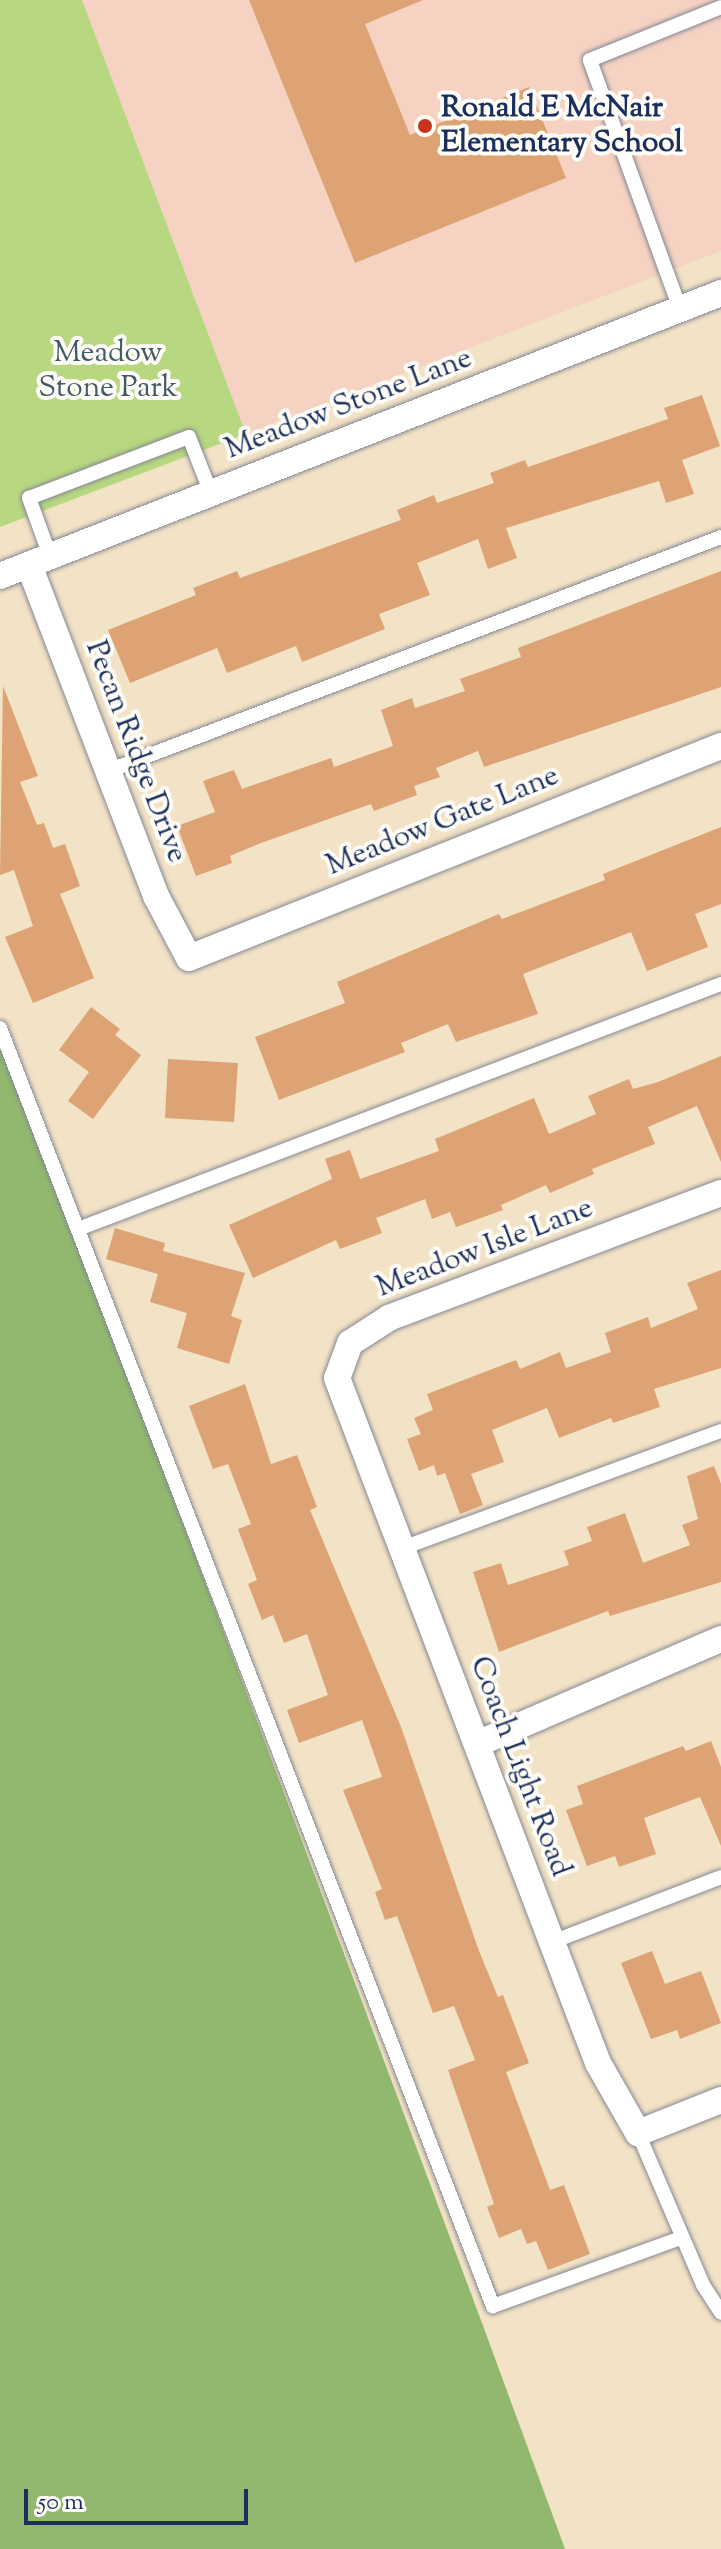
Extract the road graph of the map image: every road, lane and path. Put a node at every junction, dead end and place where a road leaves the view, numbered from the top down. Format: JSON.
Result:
{"nodes":[{"id":1,"x":721,"y":7,"type":"edge"},
{"id":2,"x":721,"y":293,"type":"edge"},
{"id":3,"x":680,"y":309,"type":"junction"},
{"id":4,"x":211,"y":493,"type":"junction"},
{"id":5,"x":721,"y":537,"type":"edge"},
{"id":6,"x":40,"y":560,"type":"junction"},
{"id":7,"x":0,"y":576,"type":"edge"},
{"id":8,"x":721,"y":746,"type":"edge"},
{"id":9,"x":108,"y":771,"type":"junction"},
{"id":10,"x":189,"y":958,"type":"joint"},
{"id":11,"x":721,"y":984,"type":"edge"},
{"id":12,"x":0,"y":1028,"type":"edge"},
{"id":13,"x":721,"y":1193,"type":"edge"},
{"id":14,"x":78,"y":1229,"type":"junction"},
{"id":15,"x":349,"y":1419,"type":"joint"},
{"id":16,"x":721,"y":1431,"type":"edge"},
{"id":17,"x":400,"y":1549,"type":"junction"},
{"id":18,"x":721,"y":1639,"type":"edge"},
{"id":19,"x":477,"y":1744,"type":"junction"},
{"id":20,"x":721,"y":1877,"type":"edge"},
{"id":21,"x":552,"y":1942,"type":"junction"},
{"id":22,"x":721,"y":2100,"type":"edge"},
{"id":23,"x":638,"y":2133,"type":"junction"},
{"id":24,"x":681,"y":2238,"type":"junction"},
{"id":25,"x":721,"y":2313,"type":"edge"}],
"edges":[{"from":1,"to":3,"type":"lane"},
{"from":2,"to":3,"type":"street","name":"Meadow Stone Lane"},
{"from":3,"to":4,"type":"street","name":"Meadow Stone Lane"},
{"from":4,"to":6,"type":"street","name":"Meadow Stone Lane"},
{"from":4,"to":6,"type":"lane"},
{"from":5,"to":9,"type":"lane"},
{"from":6,"to":7,"type":"street","name":"Meadow Stone Lane"},
{"from":6,"to":9,"type":"street","name":"Pecan Ridge Drive"},
{"from":8,"to":10,"type":"street","name":"Meadow Gate Lane"},
{"from":9,"to":10,"type":"street","name":"Pecan Ridge Drive"},
{"from":11,"to":14,"type":"lane"},
{"from":12,"to":14,"type":"lane"},
{"from":13,"to":15,"type":"street","name":"Meadow Isle Lane"},
{"from":14,"to":24,"type":"lane"},
{"from":15,"to":17,"type":"street","name":"Coach Light Road"},
{"from":16,"to":17,"type":"lane"},
{"from":17,"to":19,"type":"street","name":"Coach Light Road"},
{"from":18,"to":19,"type":"street"},
{"from":19,"to":21,"type":"street","name":"Coach Light Road"},
{"from":20,"to":21,"type":"lane"},
{"from":21,"to":23,"type":"street","name":"Coach Light Road"},
{"from":22,"to":23,"type":"street"},
{"from":23,"to":24,"type":"lane"},
{"from":24,"to":25,"type":"lane"}]}
